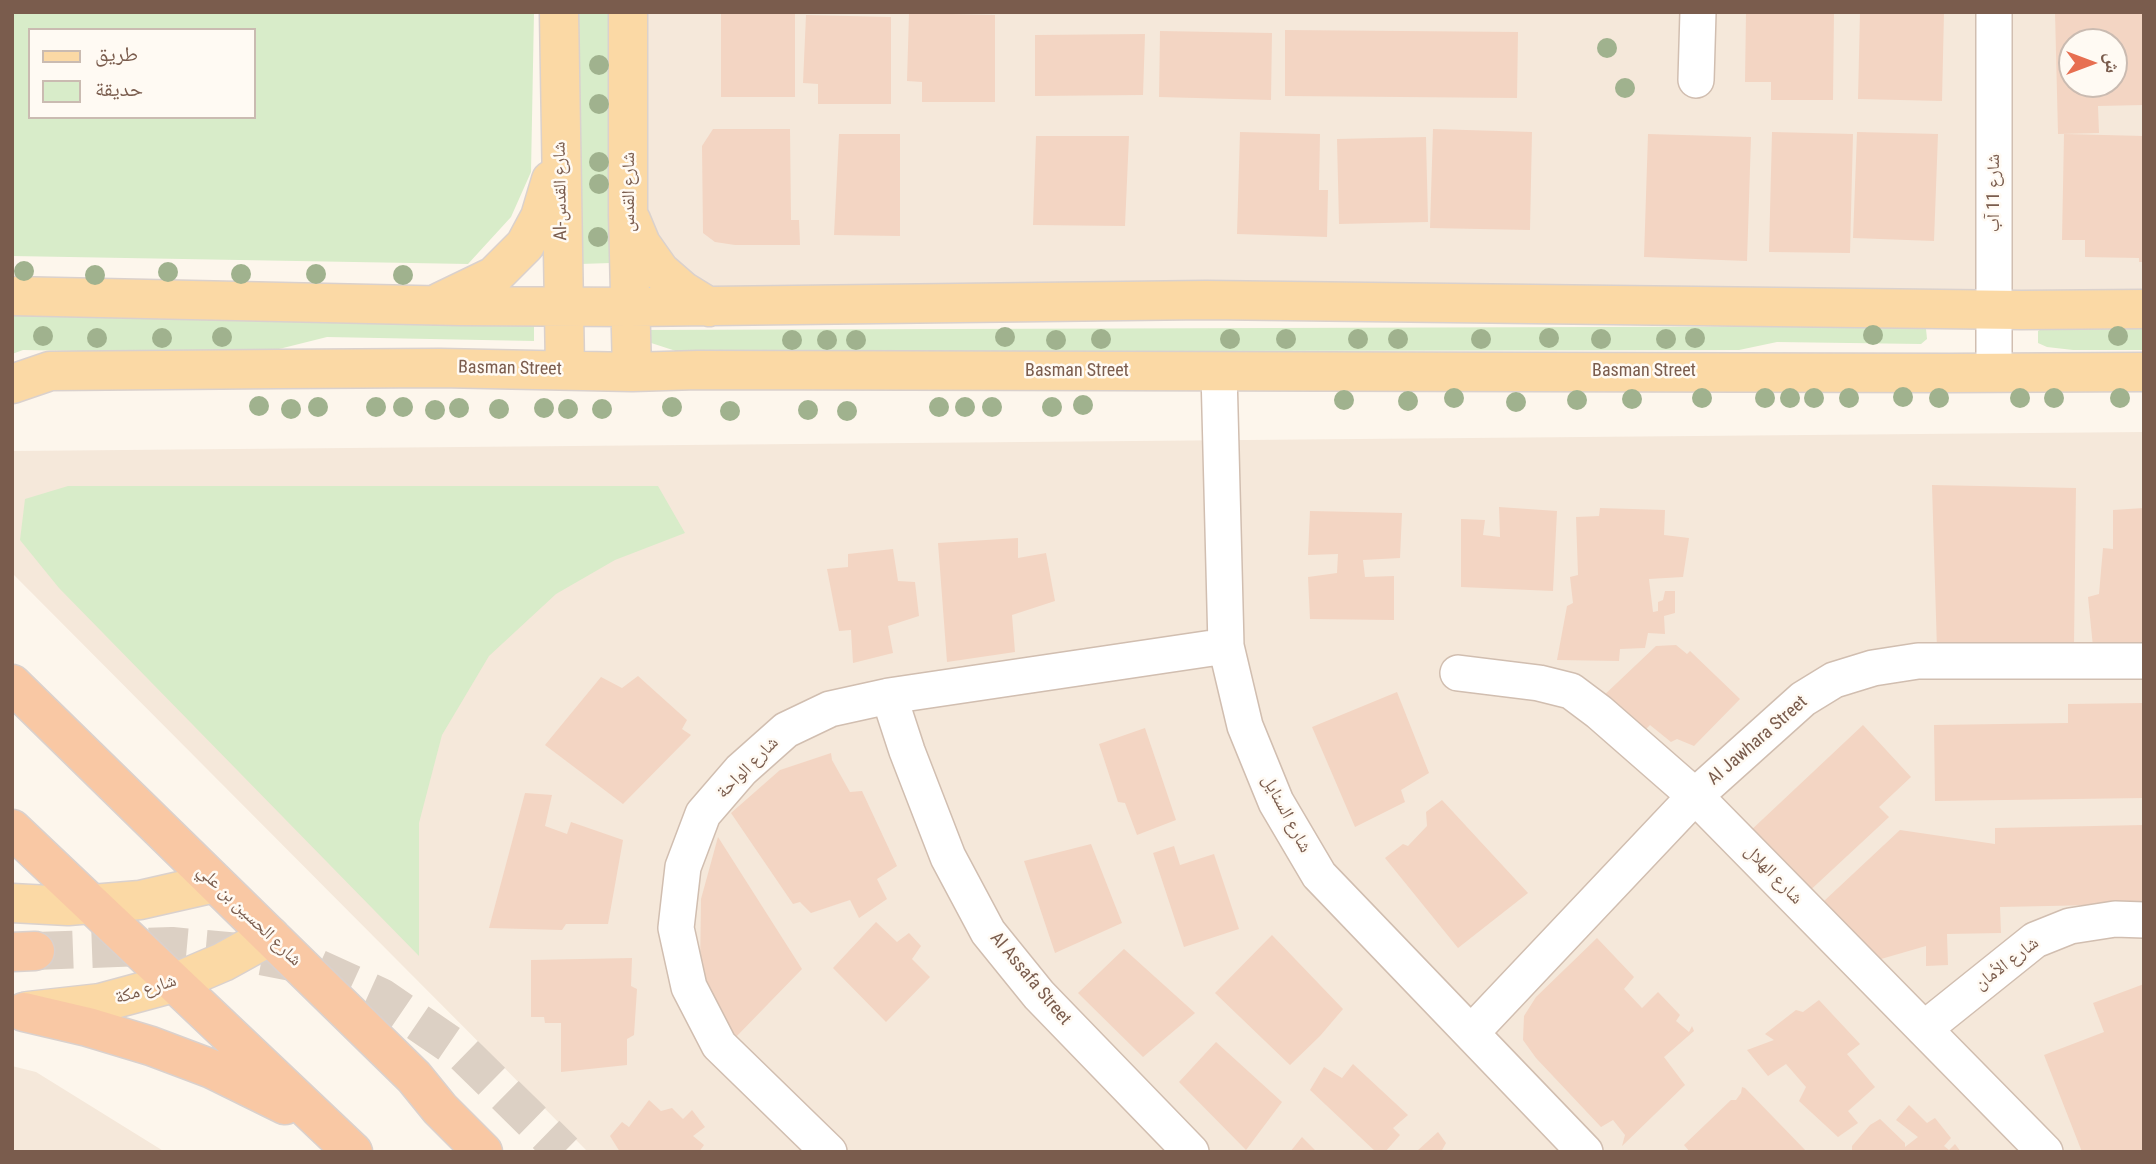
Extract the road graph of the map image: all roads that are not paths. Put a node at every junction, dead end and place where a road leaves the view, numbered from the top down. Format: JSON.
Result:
{"nodes":[{"id":1,"x":559,"y":12,"type":"edge"},
{"id":2,"x":628,"y":12,"type":"edge"},
{"id":3,"x":1698,"y":12,"type":"edge"},
{"id":4,"x":1994,"y":12,"type":"edge"},
{"id":5,"x":1696,"y":80,"type":"dead end"},
{"id":6,"x":560,"y":151,"type":"junction"},
{"id":7,"x":628,"y":214,"type":"junction"},
{"id":8,"x":12,"y":296,"type":"edge"},
{"id":9,"x":434,"y":305,"type":"junction"},
{"id":10,"x":564,"y":307,"type":"junction"},
{"id":11,"x":630,"y":307,"type":"junction"},
{"id":12,"x":709,"y":307,"type":"junction"},
{"id":13,"x":2144,"y":309,"type":"edge"},
{"id":14,"x":1994,"y":310,"type":"junction"},
{"id":15,"x":565,"y":370,"type":"junction"},
{"id":16,"x":632,"y":372,"type":"junction"},
{"id":17,"x":1219,"y":372,"type":"junction"},
{"id":18,"x":2144,"y":372,"type":"edge"},
{"id":19,"x":1994,"y":373,"type":"junction"},
{"id":20,"x":12,"y":384,"type":"edge"},
{"id":21,"x":1226,"y":646,"type":"junction"},
{"id":22,"x":2144,"y":661,"type":"edge"},
{"id":23,"x":1458,"y":673,"type":"dead end"},
{"id":24,"x":12,"y":684,"type":"edge"},
{"id":25,"x":889,"y":696,"type":"junction"},
{"id":26,"x":1695,"y":796,"type":"junction"},
{"id":27,"x":12,"y":830,"type":"edge"},
{"id":28,"x":215,"y":883,"type":"junction"},
{"id":29,"x":12,"y":903,"type":"edge"},
{"id":30,"x":91,"y":905,"type":"junction"},
{"id":31,"x":2144,"y":920,"type":"edge"},
{"id":32,"x":270,"y":936,"type":"junction"},
{"id":33,"x":174,"y":983,"type":"junction"},
{"id":34,"x":18,"y":1011,"type":"edge"},
{"id":35,"x":1924,"y":1029,"type":"junction"},
{"id":36,"x":1471,"y":1034,"type":"junction"},
{"id":37,"x":340,"y":1140,"type":"edge"},
{"id":38,"x":483,"y":1152,"type":"edge"},
{"id":39,"x":829,"y":1152,"type":"edge"},
{"id":40,"x":1191,"y":1152,"type":"edge"},
{"id":41,"x":1585,"y":1152,"type":"edge"},
{"id":42,"x":2045,"y":1152,"type":"edge"}],
"edges":[{"from":1,"to":6,"type":"main road","name":"Al-شارع القدس"},
{"from":2,"to":7,"type":"main road","name":"شارع القدس"},
{"from":3,"to":5,"type":"street"},
{"from":4,"to":14,"type":"street","name":"شارع 11 آب"},
{"from":6,"to":9,"type":"main road"},
{"from":6,"to":10,"type":"main road","name":"Al-شارع القدس"},
{"from":7,"to":11,"type":"main road","name":"شارع القدس"},
{"from":7,"to":12,"type":"main road"},
{"from":8,"to":9,"type":"main road"},
{"from":9,"to":10,"type":"main road"},
{"from":10,"to":11,"type":"main road"},
{"from":10,"to":15,"type":"main road","name":"Al-شارع القدس"},
{"from":11,"to":12,"type":"main road"},
{"from":11,"to":16,"type":"main road","name":"شارع القدس"},
{"from":12,"to":14,"type":"main road"},
{"from":13,"to":14,"type":"main road"},
{"from":14,"to":19,"type":"street","name":"شارع 11 آب"},
{"from":15,"to":16,"type":"main road","name":"Basman Street"},
{"from":15,"to":20,"type":"main road","name":"Basman Street"},
{"from":16,"to":17,"type":"main road","name":"Basman Street"},
{"from":17,"to":19,"type":"main road","name":"Basman Street"},
{"from":17,"to":21,"type":"street","name":"شارع السنايل"},
{"from":18,"to":19,"type":"main road","name":"Basman Street"},
{"from":21,"to":25,"type":"street","name":"شارع الواحة"},
{"from":21,"to":36,"type":"street","name":"شارع السنايل"},
{"from":22,"to":26,"type":"street","name":"Al Jawhara Street"},
{"from":23,"to":26,"type":"street","name":"شارع الهلال"},
{"from":24,"to":28,"type":"highway","name":"شارع الحسين بن علي"},
{"from":25,"to":39,"type":"street","name":"شارع الواحة"},
{"from":25,"to":40,"type":"street","name":"Al Assafa Street"},
{"from":26,"to":35,"type":"street","name":"شارع الهلال"},
{"from":26,"to":36,"type":"street","name":"Al Jawhara Street"},
{"from":27,"to":30,"type":"highway"},
{"from":28,"to":30,"type":"main road"},
{"from":28,"to":32,"type":"highway","name":"شارع الحسين بن علي"},
{"from":29,"to":30,"type":"main road"},
{"from":30,"to":33,"type":"highway"},
{"from":31,"to":35,"type":"street","name":"شارع الأمان"},
{"from":32,"to":33,"type":"main road","name":"شارع مكة"},
{"from":32,"to":38,"type":"highway","name":"شارع الحسين بن علي"},
{"from":33,"to":34,"type":"main road","name":"شارع مكة"},
{"from":33,"to":37,"type":"highway"},
{"from":34,"to":37,"type":"highway"},
{"from":35,"to":42,"type":"street","name":"شارع الهلال"},
{"from":36,"to":41,"type":"street","name":"شارع السنايل"}]}
